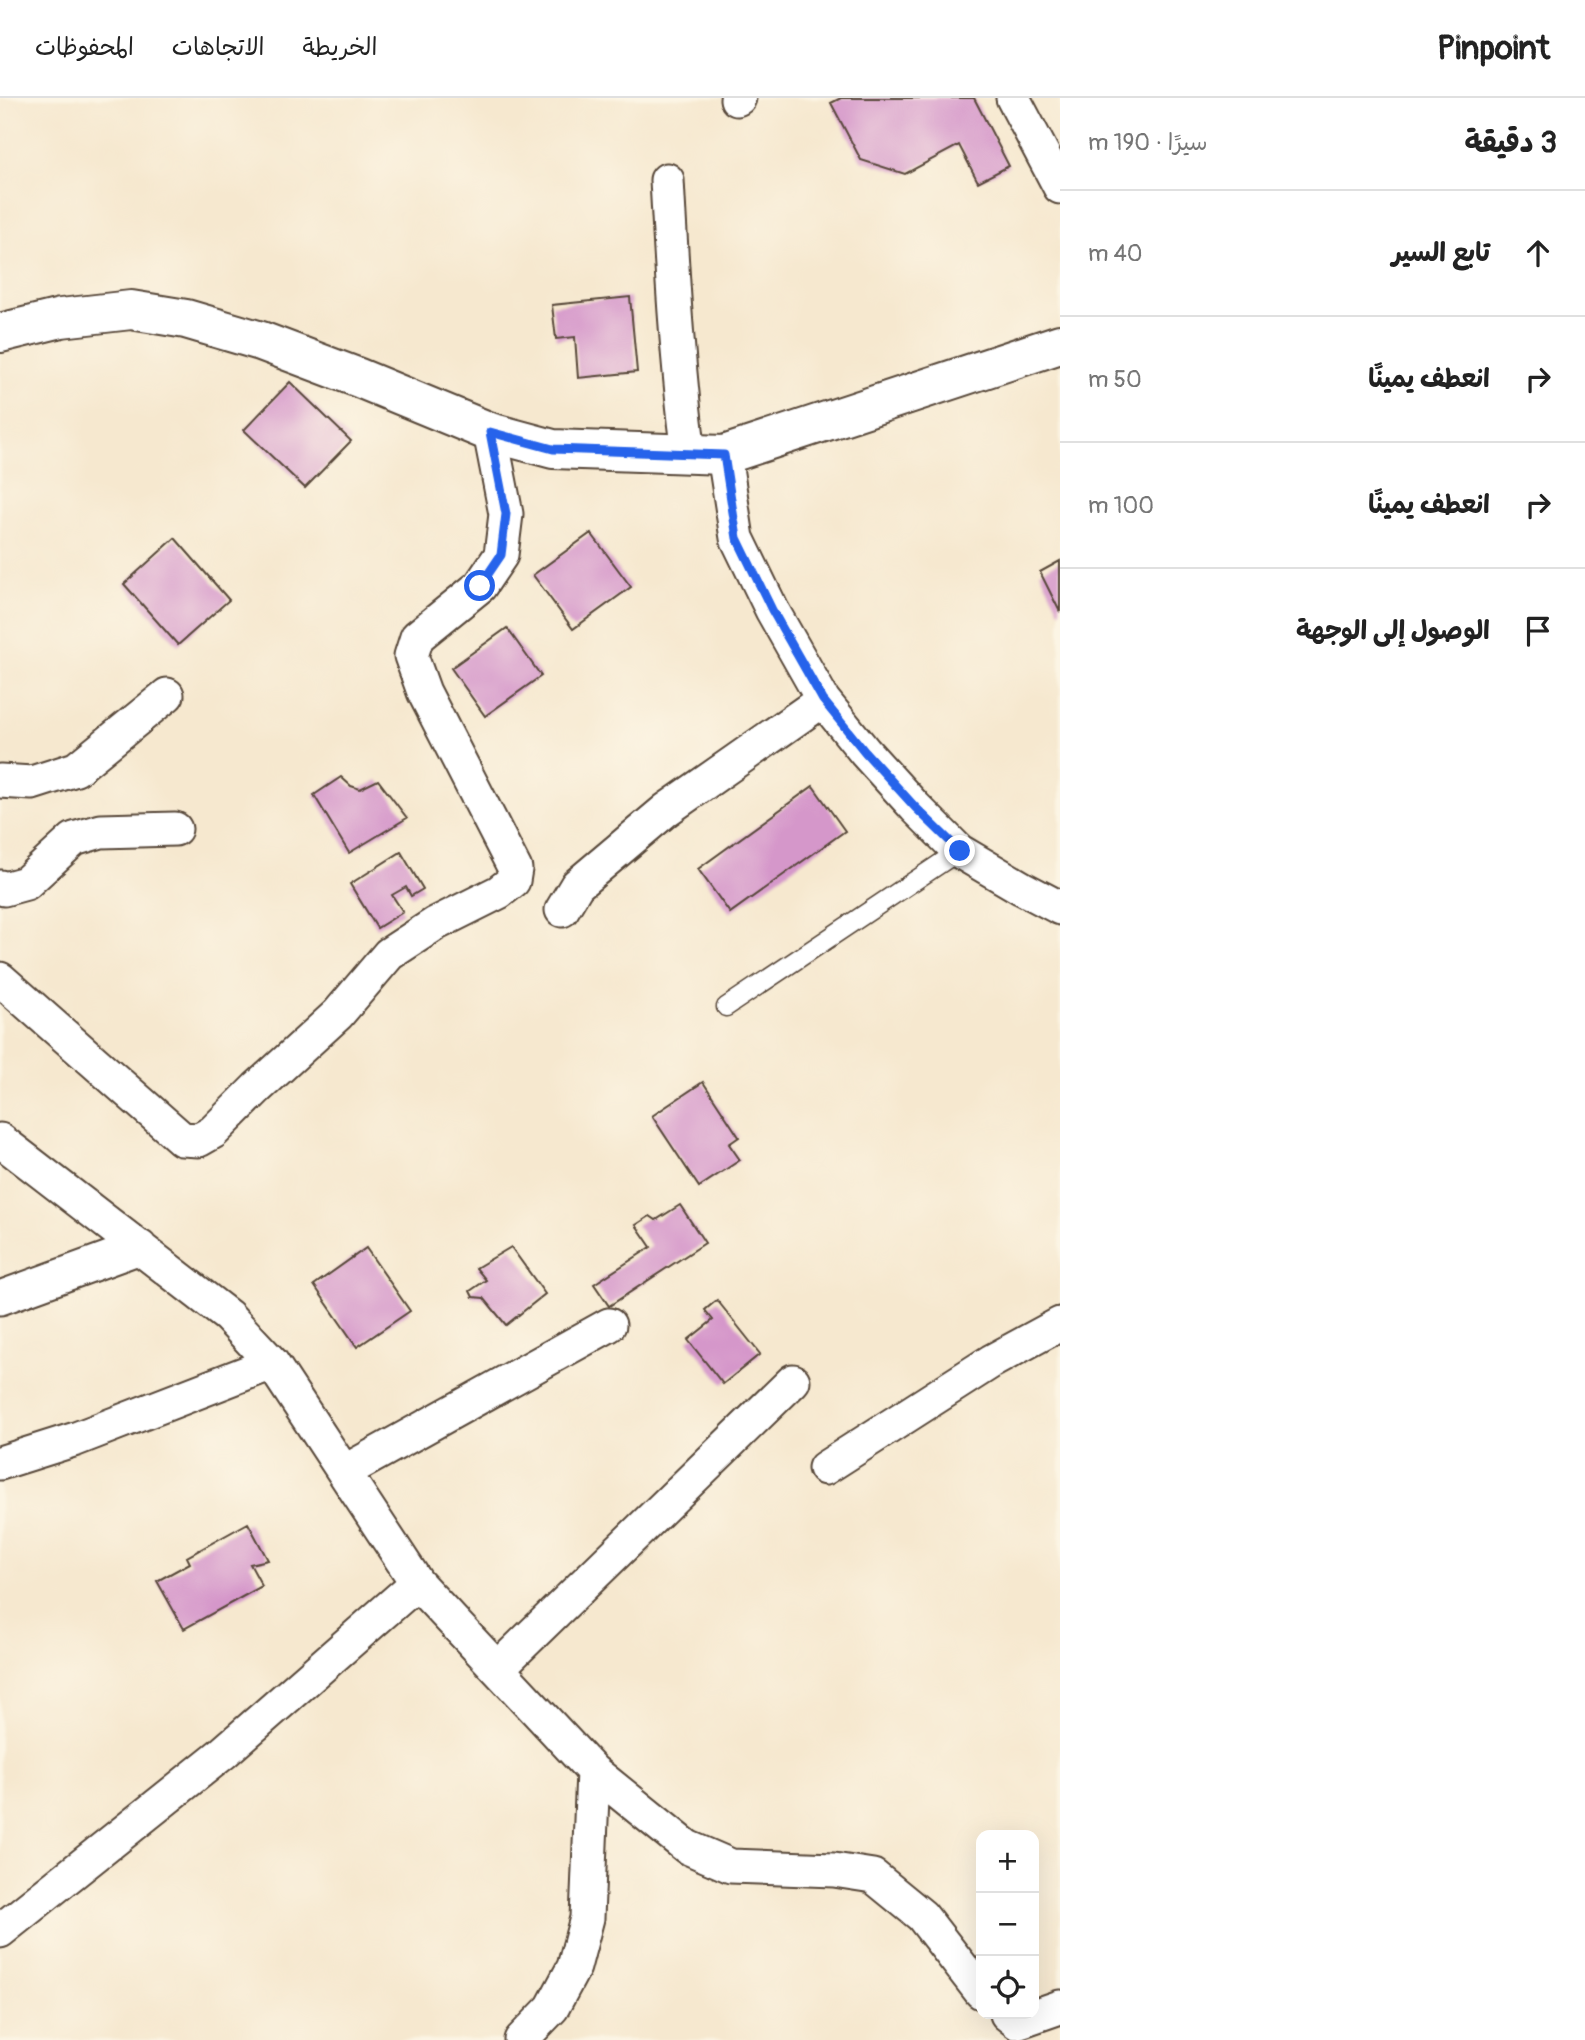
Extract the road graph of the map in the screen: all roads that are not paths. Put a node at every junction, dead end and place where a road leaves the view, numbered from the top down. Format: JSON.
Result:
{"nodes":[{"id":1,"x":1013,"y":98,"type":"edge"},
{"id":2,"x":667,"y":180,"type":"dead end"},
{"id":3,"x":1060,"y":187,"type":"edge"},
{"id":4,"x":0,"y":332,"type":"edge"},
{"id":5,"x":1060,"y":344,"type":"edge"},
{"id":6,"x":490,"y":432,"type":"junction"},
{"id":7,"x":706,"y":454,"type":"junction"},
{"id":8,"x":167,"y":695,"type":"dead end"},
{"id":9,"x":823,"y":700,"type":"junction"},
{"id":10,"x":0,"y":782,"type":"edge"},
{"id":11,"x":175,"y":829,"type":"dead end"},
{"id":12,"x":960,"y":851,"type":"junction"},
{"id":13,"x":0,"y":887,"type":"edge"},
{"id":14,"x":1060,"y":908,"type":"edge"},
{"id":15,"x":562,"y":910,"type":"dead end"},
{"id":16,"x":0,"y":979,"type":"edge"},
{"id":17,"x":726,"y":1007,"type":"dead end"},
{"id":18,"x":0,"y":1140,"type":"edge"},
{"id":19,"x":139,"y":1247,"type":"junction"},
{"id":20,"x":0,"y":1298,"type":"edge"},
{"id":21,"x":1060,"y":1324,"type":"edge"},
{"id":22,"x":609,"y":1325,"type":"dead end"},
{"id":23,"x":272,"y":1363,"type":"junction"},
{"id":24,"x":793,"y":1381,"type":"dead end"},
{"id":25,"x":0,"y":1464,"type":"edge"},
{"id":26,"x":825,"y":1468,"type":"dead end"},
{"id":27,"x":344,"y":1472,"type":"junction"},
{"id":28,"x":417,"y":1583,"type":"junction"},
{"id":29,"x":498,"y":1668,"type":"junction"},
{"id":30,"x":593,"y":1770,"type":"junction"},
{"id":31,"x":0,"y":1931,"type":"edge"},
{"id":32,"x":976,"y":1986,"type":"edge"},
{"id":33,"x":1060,"y":2007,"type":"edge"},
{"id":34,"x":1022,"y":2025,"type":"edge"},
{"id":35,"x":521,"y":2040,"type":"edge"}],
"edges":[{"from":1,"to":3,"type":"street"},
{"from":2,"to":7,"type":"street"},
{"from":4,"to":6,"type":"street"},
{"from":5,"to":7,"type":"street"},
{"from":6,"to":7,"type":"street"},
{"from":6,"to":16,"type":"street"},
{"from":7,"to":9,"type":"street"},
{"from":8,"to":10,"type":"street"},
{"from":9,"to":12,"type":"street"},
{"from":9,"to":15,"type":"street"},
{"from":11,"to":13,"type":"street"},
{"from":12,"to":14,"type":"street"},
{"from":12,"to":17,"type":"lane"},
{"from":18,"to":19,"type":"street"},
{"from":19,"to":20,"type":"street"},
{"from":19,"to":23,"type":"street"},
{"from":21,"to":26,"type":"street"},
{"from":22,"to":27,"type":"street"},
{"from":23,"to":25,"type":"street"},
{"from":23,"to":27,"type":"street"},
{"from":24,"to":29,"type":"street"},
{"from":27,"to":28,"type":"street"},
{"from":28,"to":29,"type":"street"},
{"from":28,"to":31,"type":"street"},
{"from":29,"to":30,"type":"street"},
{"from":30,"to":32,"type":"street"},
{"from":30,"to":35,"type":"street"},
{"from":33,"to":34,"type":"street"}]}
